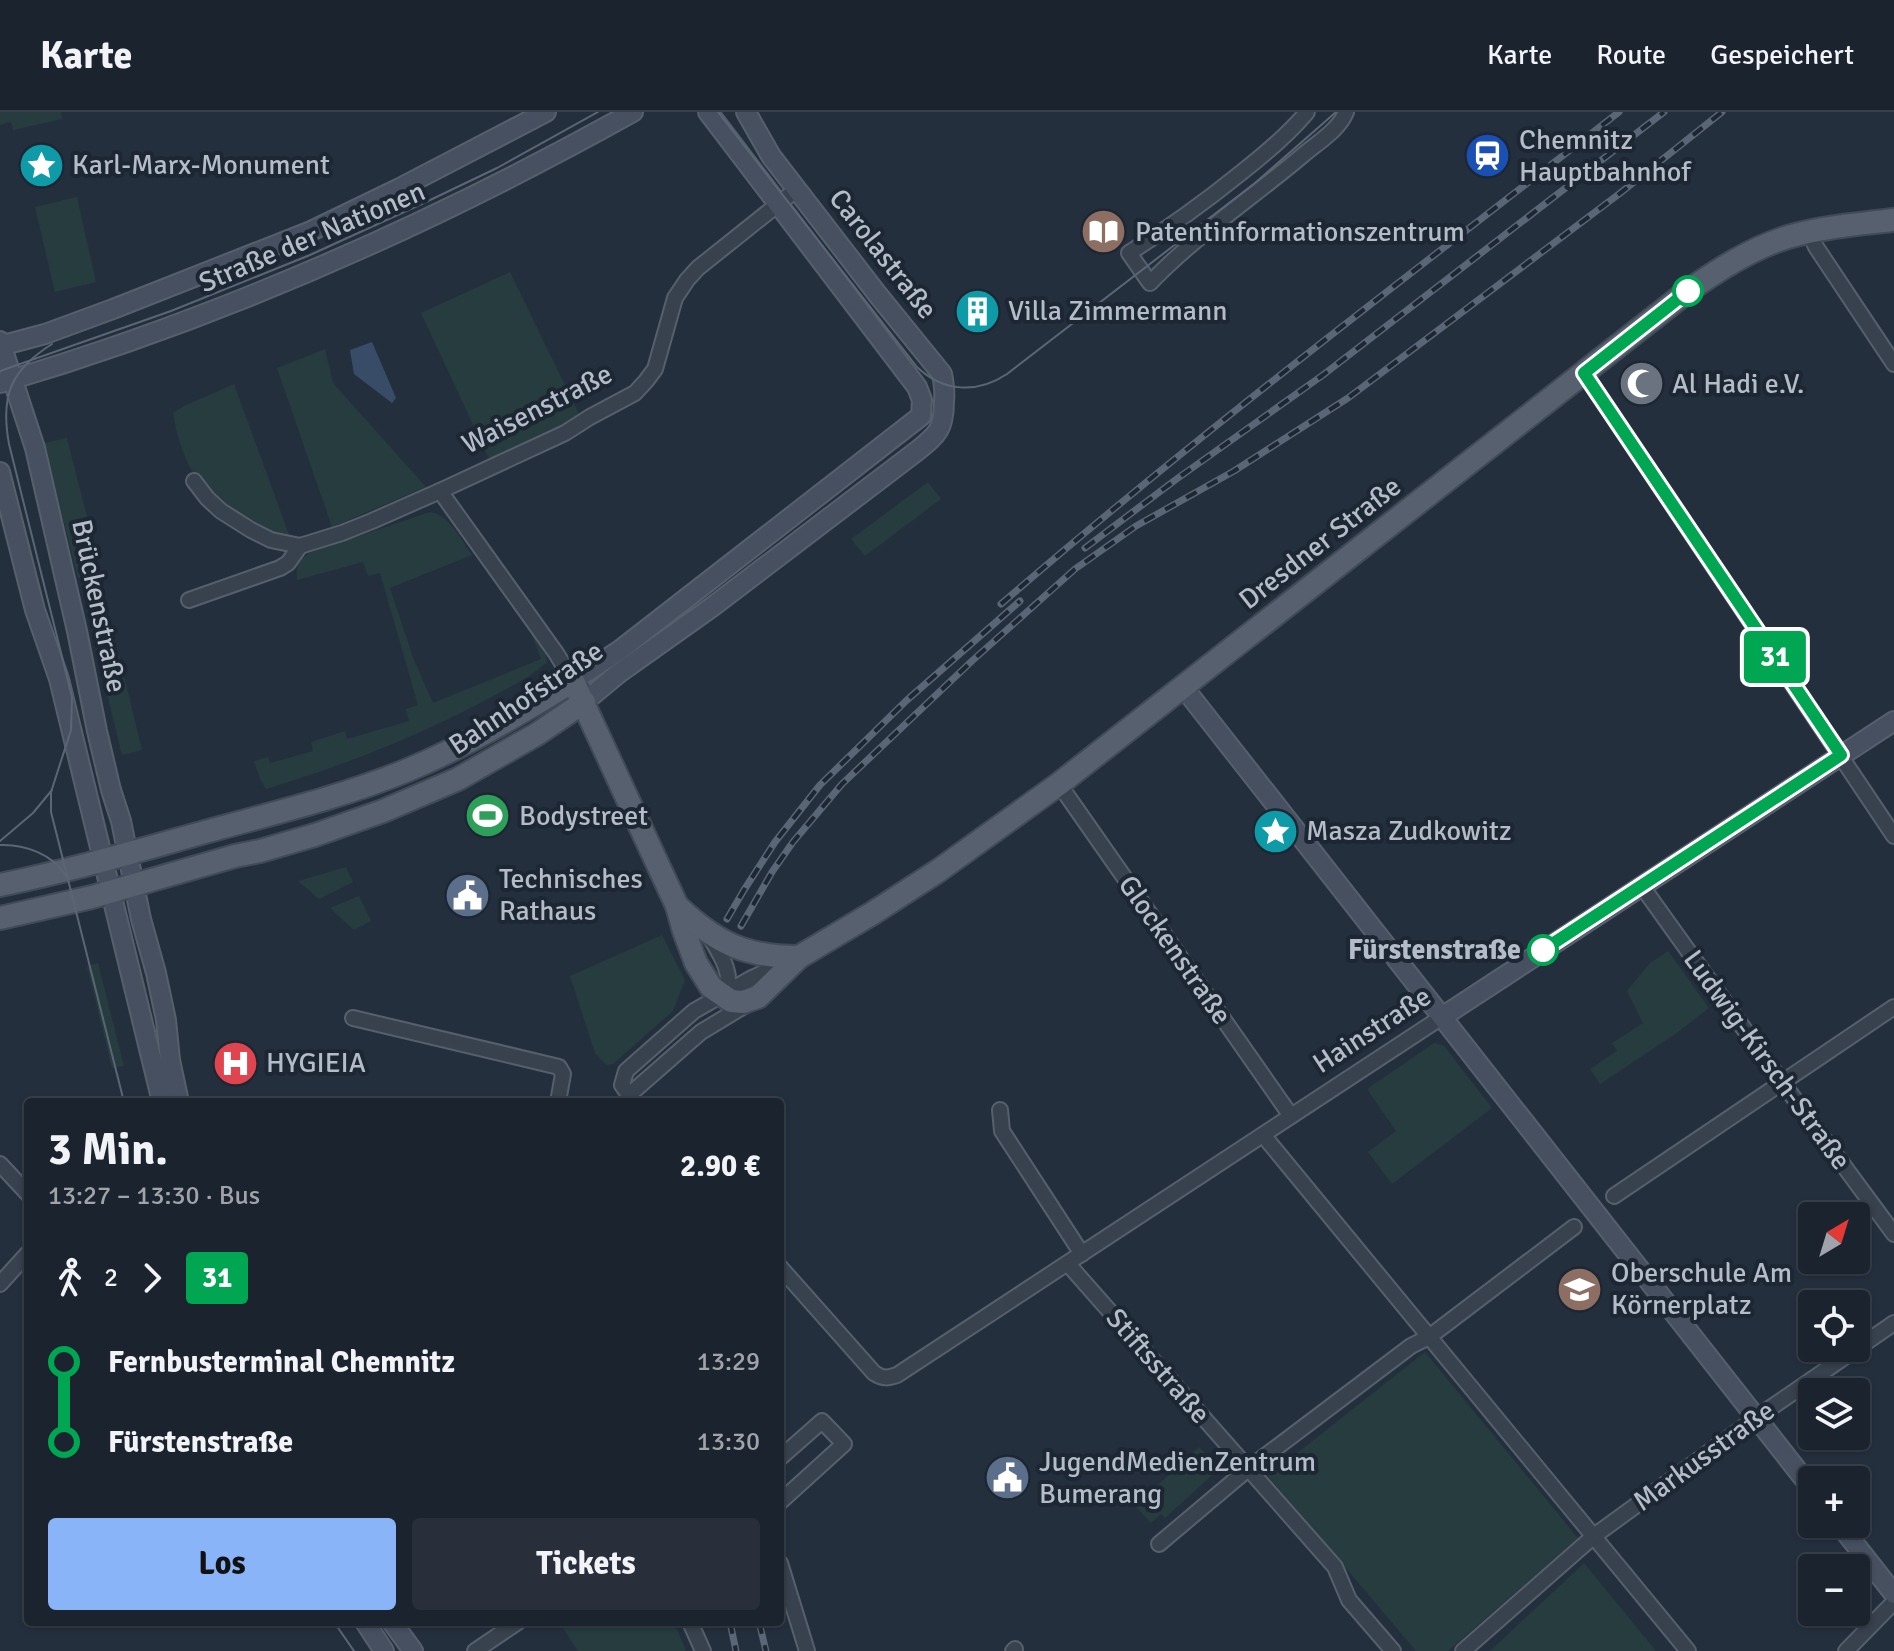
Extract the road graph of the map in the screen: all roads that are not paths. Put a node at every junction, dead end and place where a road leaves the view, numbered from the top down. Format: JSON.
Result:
{"nodes":[{"id":1,"x":546,"y":112,"type":"edge"},
{"id":2,"x":633,"y":112,"type":"edge"},
{"id":3,"x":708,"y":112,"type":"edge"},
{"id":4,"x":746,"y":112,"type":"edge"},
{"id":5,"x":1307,"y":112,"type":"edge"},
{"id":6,"x":1346,"y":112,"type":"edge"},
{"id":7,"x":797,"y":189,"type":"junction"},
{"id":8,"x":778,"y":204,"type":"junction"},
{"id":9,"x":1894,"y":220,"type":"edge"},
{"id":10,"x":1809,"y":232,"type":"junction"},
{"id":11,"x":0,"y":344,"type":"edge"},
{"id":12,"x":1894,"y":364,"type":"edge"},
{"id":13,"x":1584,"y":373,"type":"junction"},
{"id":14,"x":6,"y":382,"type":"edge"},
{"id":15,"x":921,"y":416,"type":"joint"},
{"id":16,"x":935,"y":437,"type":"joint"},
{"id":17,"x":0,"y":472,"type":"edge"},
{"id":18,"x":194,"y":481,"type":"dead end"},
{"id":19,"x":440,"y":491,"type":"junction"},
{"id":20,"x":300,"y":546,"type":"junction"},
{"id":21,"x":189,"y":600,"type":"dead end"},
{"id":22,"x":573,"y":681,"type":"junction"},
{"id":23,"x":1184,"y":688,"type":"junction"},
{"id":24,"x":584,"y":702,"type":"junction"},
{"id":25,"x":1894,"y":721,"type":"edge"},
{"id":26,"x":1841,"y":755,"type":"junction"},
{"id":27,"x":1059,"y":784,"type":"junction"},
{"id":28,"x":1894,"y":836,"type":"edge"},
{"id":29,"x":127,"y":853,"type":"junction"},
{"id":30,"x":101,"y":860,"type":"junction"},
{"id":31,"x":0,"y":885,"type":"edge"},
{"id":32,"x":133,"y":885,"type":"junction"},
{"id":33,"x":1641,"y":885,"type":"junction"},
{"id":34,"x":109,"y":893,"type":"junction"},
{"id":35,"x":677,"y":906,"type":"junction"},
{"id":36,"x":0,"y":918,"type":"edge"},
{"id":37,"x":706,"y":931,"type":"junction"},
{"id":38,"x":799,"y":957,"type":"junction"},
{"id":39,"x":724,"y":995,"type":"junction"},
{"id":40,"x":758,"y":997,"type":"junction"},
{"id":41,"x":1894,"y":1007,"type":"edge"},
{"id":42,"x":1442,"y":1017,"type":"junction"},
{"id":43,"x":353,"y":1018,"type":"dead end"},
{"id":44,"x":708,"y":1027,"type":"junction"},
{"id":45,"x":1782,"y":1082,"type":"junction"},
{"id":46,"x":161,"y":1098,"type":"edge"},
{"id":47,"x":178,"y":1098,"type":"edge"},
{"id":48,"x":559,"y":1098,"type":"edge"},
{"id":49,"x":632,"y":1098,"type":"edge"},
{"id":50,"x":1000,"y":1110,"type":"dead end"},
{"id":51,"x":1291,"y":1116,"type":"junction"},
{"id":52,"x":1263,"y":1135,"type":"junction"},
{"id":53,"x":0,"y":1164,"type":"edge"},
{"id":54,"x":24,"y":1190,"type":"edge"},
{"id":55,"x":1614,"y":1196,"type":"dead end"},
{"id":56,"x":1574,"y":1227,"type":"dead end"},
{"id":57,"x":1894,"y":1234,"type":"edge"},
{"id":58,"x":1082,"y":1254,"type":"junction"},
{"id":59,"x":24,"y":1257,"type":"edge"},
{"id":60,"x":1068,"y":1264,"type":"junction"},
{"id":61,"x":784,"y":1272,"type":"edge"},
{"id":62,"x":0,"y":1284,"type":"edge"},
{"id":63,"x":1894,"y":1323,"type":"edge"},
{"id":64,"x":1429,"y":1337,"type":"junction"},
{"id":65,"x":1756,"y":1418,"type":"junction"},
{"id":66,"x":784,"y":1454,"type":"edge"},
{"id":67,"x":1248,"y":1469,"type":"junction"},
{"id":68,"x":1798,"y":1471,"type":"edge"},
{"id":69,"x":784,"y":1498,"type":"edge"},
{"id":70,"x":1594,"y":1536,"type":"junction"},
{"id":71,"x":1850,"y":1538,"type":"edge"},
{"id":72,"x":1159,"y":1544,"type":"dead end"},
{"id":73,"x":784,"y":1576,"type":"edge"},
{"id":74,"x":1894,"y":1594,"type":"edge"},
{"id":75,"x":1894,"y":1602,"type":"edge"},
{"id":76,"x":368,"y":1626,"type":"edge"},
{"id":77,"x":395,"y":1626,"type":"edge"},
{"id":78,"x":512,"y":1626,"type":"edge"},
{"id":79,"x":692,"y":1626,"type":"edge"},
{"id":80,"x":384,"y":1651,"type":"edge"},
{"id":81,"x":413,"y":1651,"type":"edge"},
{"id":82,"x":475,"y":1651,"type":"edge"},
{"id":83,"x":703,"y":1651,"type":"edge"},
{"id":84,"x":807,"y":1651,"type":"edge"},
{"id":85,"x":1393,"y":1651,"type":"edge"},
{"id":86,"x":1463,"y":1651,"type":"edge"},
{"id":87,"x":1688,"y":1651,"type":"edge"},
{"id":88,"x":1846,"y":1651,"type":"edge"}],
"edges":[{"from":1,"to":11,"type":"main road","name":"Straße der Nationen"},
{"from":2,"to":14,"type":"main road","name":"Straße der Nationen"},
{"from":3,"to":8,"type":"main road","name":"Carolastraße"},
{"from":4,"to":7,"type":"main road","name":"Carolastraße"},
{"from":5,"to":6,"type":"street"},
{"from":7,"to":8,"type":"street","name":"Waisenstraße"},
{"from":7,"to":16,"type":"main road","name":"Carolastraße"},
{"from":8,"to":15,"type":"main road","name":"Carolastraße"},
{"from":8,"to":19,"type":"street","name":"Waisenstraße"},
{"from":9,"to":10,"type":"main road","name":"Dresdner Straße"},
{"from":10,"to":12,"type":"street"},
{"from":10,"to":13,"type":"main road","name":"Dresdner Straße"},
{"from":11,"to":14,"type":"main road","name":"Brückenstraße"},
{"from":13,"to":23,"type":"main road","name":"Dresdner Straße"},
{"from":13,"to":26,"type":"street"},
{"from":14,"to":29,"type":"main road","name":"Brückenstraße"},
{"from":15,"to":22,"type":"main road","name":"Bahnhofstraße"},
{"from":16,"to":24,"type":"main road","name":"Bahnhofstraße"},
{"from":17,"to":30,"type":"main road","name":"Brückenstraße"},
{"from":18,"to":20,"type":"street"},
{"from":19,"to":20,"type":"street","name":"Waisenstraße"},
{"from":19,"to":22,"type":"street"},
{"from":20,"to":21,"type":"street","name":"Waisenstraße"},
{"from":22,"to":24,"type":"main road"},
{"from":22,"to":29,"type":"main road","name":"Bahnhofstraße"},
{"from":23,"to":27,"type":"main road","name":"Dresdner Straße"},
{"from":23,"to":42,"type":"main road"},
{"from":24,"to":32,"type":"main road","name":"Bahnhofstraße"},
{"from":24,"to":35,"type":"main road"},
{"from":25,"to":26,"type":"main road","name":"Hainstraße"},
{"from":26,"to":28,"type":"street"},
{"from":26,"to":33,"type":"main road","name":"Hainstraße"},
{"from":27,"to":38,"type":"main road","name":"Dresdner Straße"},
{"from":27,"to":51,"type":"street","name":"Glockenstraße"},
{"from":29,"to":30,"type":"main road","name":"Bahnhofstraße"},
{"from":29,"to":32,"type":"main road","name":"Brückenstraße"},
{"from":30,"to":31,"type":"main road","name":"Bahnhofstraße"},
{"from":30,"to":34,"type":"main road","name":"Brückenstraße"},
{"from":32,"to":34,"type":"main road","name":"Bahnhofstraße"},
{"from":32,"to":47,"type":"main road","name":"Brückenstraße"},
{"from":33,"to":42,"type":"main road","name":"Hainstraße"},
{"from":33,"to":45,"type":"street","name":"Ludwig-Kirsch-Straße"},
{"from":34,"to":36,"type":"main road","name":"Bahnhofstraße"},
{"from":34,"to":46,"type":"main road","name":"Brückenstraße"},
{"from":35,"to":37,"type":"main road"},
{"from":35,"to":39,"type":"main road"},
{"from":37,"to":38,"type":"main road"},
{"from":37,"to":39,"type":"street"},
{"from":38,"to":39,"type":"street","name":"Dresdner Straße"},
{"from":38,"to":40,"type":"main road","name":"Dresdner Straße"},
{"from":39,"to":40,"type":"main road","name":"Dresdner Straße"},
{"from":39,"to":44,"type":"street"},
{"from":39,"to":49,"type":"street","name":"Dresdner Straße"},
{"from":40,"to":44,"type":"street"},
{"from":41,"to":45,"type":"street"},
{"from":42,"to":51,"type":"street","name":"Hainstraße"},
{"from":42,"to":65,"type":"main road"},
{"from":43,"to":48,"type":"street"},
{"from":44,"to":49,"type":"street"},
{"from":45,"to":55,"type":"street"},
{"from":45,"to":57,"type":"street","name":"Ludwig-Kirsch-Straße"},
{"from":50,"to":58,"type":"street"},
{"from":51,"to":52,"type":"street","name":"Hainstraße"},
{"from":52,"to":58,"type":"street","name":"Hainstraße"},
{"from":52,"to":64,"type":"street"},
{"from":53,"to":54,"type":"street"},
{"from":56,"to":64,"type":"street"},
{"from":58,"to":60,"type":"street","name":"Hainstraße"},
{"from":59,"to":62,"type":"street"},
{"from":60,"to":61,"type":"street","name":"Hainstraße"},
{"from":60,"to":67,"type":"street","name":"Stiftsstraße"},
{"from":63,"to":65,"type":"street","name":"Markusstraße"},
{"from":64,"to":67,"type":"street"},
{"from":64,"to":70,"type":"street"},
{"from":65,"to":68,"type":"main road"},
{"from":65,"to":70,"type":"street","name":"Markusstraße"},
{"from":66,"to":69,"type":"street"},
{"from":67,"to":72,"type":"street"},
{"from":67,"to":85,"type":"street","name":"Stiftsstraße"},
{"from":70,"to":86,"type":"street","name":"Markusstraße"},
{"from":70,"to":87,"type":"street"},
{"from":71,"to":74,"type":"main road"},
{"from":73,"to":84,"type":"street"},
{"from":75,"to":88,"type":"street"},
{"from":76,"to":80,"type":"main road"},
{"from":77,"to":81,"type":"main road"},
{"from":78,"to":82,"type":"street"},
{"from":79,"to":83,"type":"street"}]}
